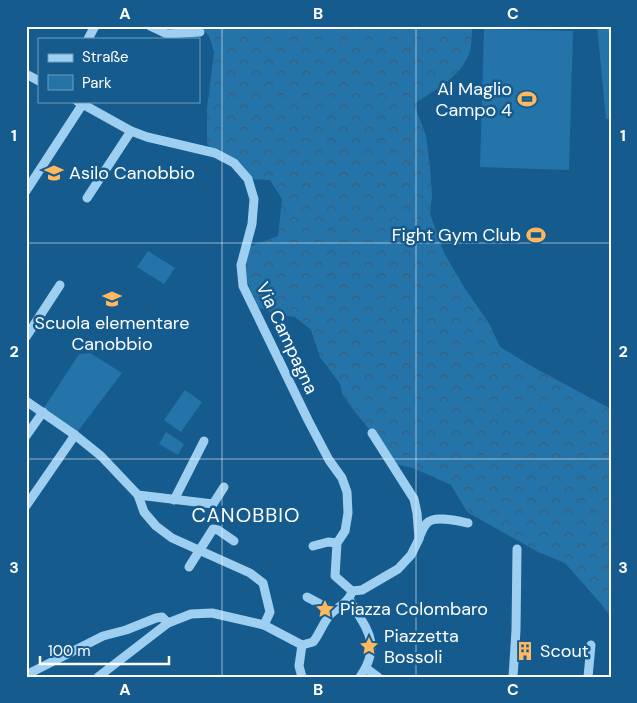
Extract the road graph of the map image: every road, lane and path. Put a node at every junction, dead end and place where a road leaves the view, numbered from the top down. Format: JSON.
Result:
{"nodes":[{"id":1,"x":95,"y":26,"type":"edge"},
{"id":2,"x":150,"y":26,"type":"edge"},
{"id":3,"x":200,"y":32,"type":"dead end"},
{"id":4,"x":89,"y":38,"type":"edge"},
{"id":5,"x":26,"y":74,"type":"edge"},
{"id":6,"x":38,"y":80,"type":"edge"},
{"id":7,"x":80,"y":103,"type":"edge"},
{"id":8,"x":131,"y":131,"type":"junction"},
{"id":9,"x":26,"y":190,"type":"edge"},
{"id":10,"x":87,"y":198,"type":"dead end"},
{"id":11,"x":60,"y":285,"type":"dead end"},
{"id":12,"x":26,"y":337,"type":"edge"},
{"id":13,"x":26,"y":401,"type":"edge"},
{"id":14,"x":43,"y":412,"type":"junction"},
{"id":15,"x":372,"y":433,"type":"dead end"},
{"id":16,"x":74,"y":435,"type":"junction"},
{"id":17,"x":26,"y":436,"type":"edge"},
{"id":18,"x":204,"y":441,"type":"dead end"},
{"id":19,"x":224,"y":487,"type":"dead end"},
{"id":20,"x":138,"y":495,"type":"junction"},
{"id":21,"x":174,"y":500,"type":"junction"},
{"id":22,"x":26,"y":506,"type":"edge"},
{"id":23,"x":468,"y":523,"type":"dead end"},
{"id":24,"x":419,"y":539,"type":"junction"},
{"id":25,"x":234,"y":541,"type":"dead end"},
{"id":26,"x":337,"y":543,"type":"junction"},
{"id":27,"x":313,"y":546,"type":"dead end"},
{"id":28,"x":517,"y":549,"type":"dead end"},
{"id":29,"x":200,"y":550,"type":"junction"},
{"id":30,"x":189,"y":567,"type":"dead end"},
{"id":31,"x":351,"y":595,"type":"junction"},
{"id":32,"x":307,"y":598,"type":"dead end"},
{"id":33,"x":333,"y":611,"type":"junction"},
{"id":34,"x":168,"y":623,"type":"junction"},
{"id":35,"x":266,"y":626,"type":"junction"},
{"id":36,"x":302,"y":645,"type":"junction"},
{"id":37,"x":591,"y":645,"type":"dead end"},
{"id":38,"x":368,"y":664,"type":"junction"},
{"id":39,"x":26,"y":665,"type":"edge"},
{"id":40,"x":39,"y":668,"type":"junction"},
{"id":41,"x":26,"y":675,"type":"edge"},
{"id":42,"x":98,"y":677,"type":"edge"},
{"id":43,"x":302,"y":677,"type":"edge"},
{"id":44,"x":360,"y":677,"type":"edge"},
{"id":45,"x":378,"y":677,"type":"edge"},
{"id":46,"x":513,"y":677,"type":"edge"},
{"id":47,"x":588,"y":677,"type":"edge"}],
"edges":[{"from":1,"to":4,"type":"street"},
{"from":2,"to":3,"type":"street"},
{"from":5,"to":6,"type":"street"},
{"from":7,"to":8,"type":"street","name":"Via Campagna"},
{"from":7,"to":9,"type":"street"},
{"from":8,"to":10,"type":"street"},
{"from":8,"to":26,"type":"street","name":"Via Campagna"},
{"from":11,"to":12,"type":"street"},
{"from":13,"to":14,"type":"street"},
{"from":14,"to":16,"type":"street"},
{"from":14,"to":17,"type":"street"},
{"from":15,"to":24,"type":"street"},
{"from":16,"to":20,"type":"street"},
{"from":16,"to":22,"type":"street"},
{"from":18,"to":21,"type":"street"},
{"from":19,"to":21,"type":"street"},
{"from":20,"to":21,"type":"street"},
{"from":20,"to":29,"type":"street"},
{"from":23,"to":24,"type":"street"},
{"from":24,"to":31,"type":"street"},
{"from":25,"to":29,"type":"street"},
{"from":26,"to":27,"type":"street"},
{"from":26,"to":31,"type":"street","name":"Via Campagna"},
{"from":28,"to":46,"type":"street"},
{"from":29,"to":30,"type":"street"},
{"from":29,"to":35,"type":"street"},
{"from":31,"to":33,"type":"street"},
{"from":31,"to":38,"type":"street"},
{"from":32,"to":33,"type":"street"},
{"from":33,"to":36,"type":"street"},
{"from":34,"to":35,"type":"street"},
{"from":34,"to":40,"type":"street"},
{"from":34,"to":42,"type":"street"},
{"from":35,"to":36,"type":"street"},
{"from":36,"to":43,"type":"street"},
{"from":37,"to":47,"type":"street"},
{"from":38,"to":44,"type":"street"},
{"from":38,"to":45,"type":"street"},
{"from":39,"to":40,"type":"street"},
{"from":40,"to":41,"type":"street"}]}
